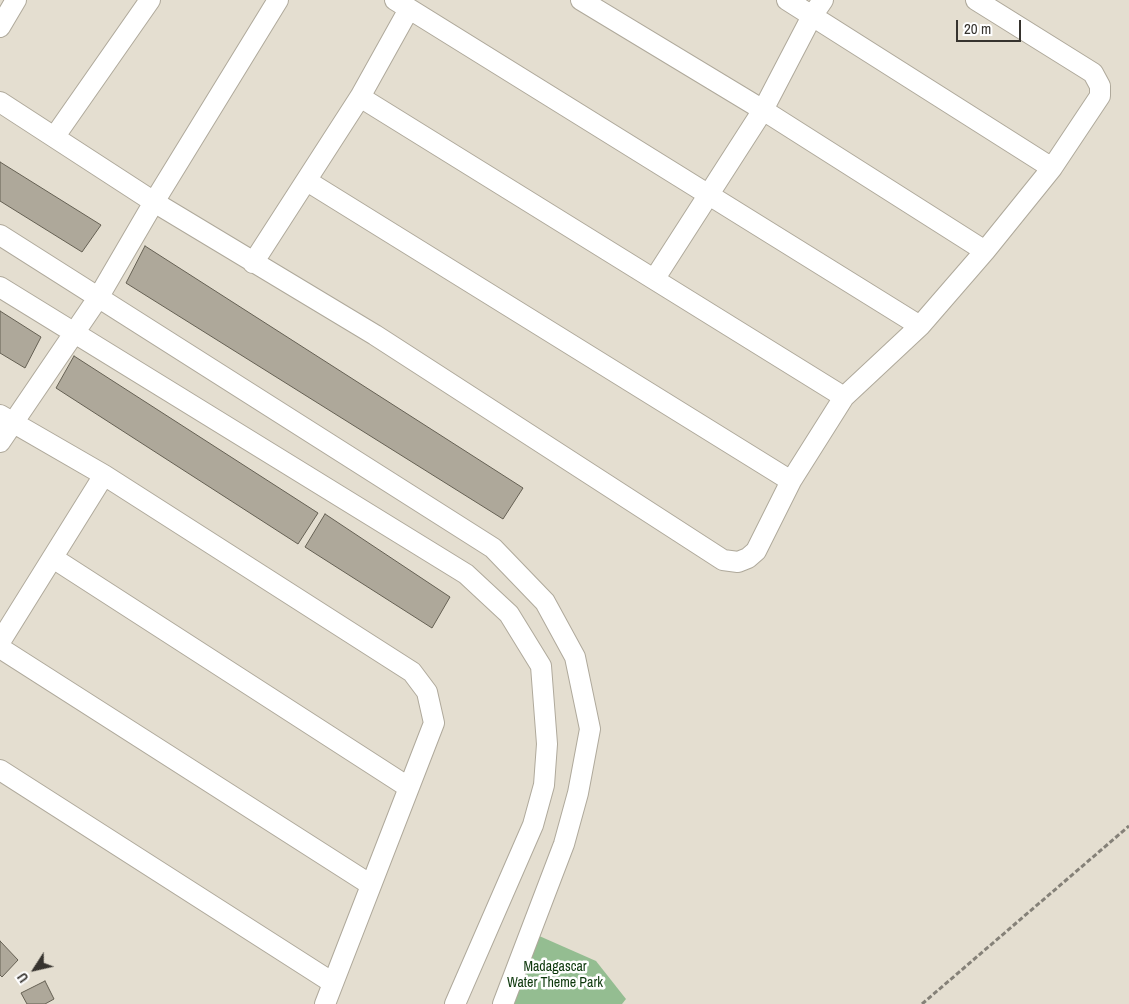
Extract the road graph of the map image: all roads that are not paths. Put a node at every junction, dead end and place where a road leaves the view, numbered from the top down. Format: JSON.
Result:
{"nodes":[{"id":1,"x":16,"y":0,"type":"edge"},
{"id":2,"x":150,"y":0,"type":"edge"},
{"id":3,"x":278,"y":0,"type":"edge"},
{"id":4,"x":581,"y":0,"type":"edge"},
{"id":5,"x":787,"y":0,"type":"edge"},
{"id":6,"x":976,"y":0,"type":"edge"},
{"id":7,"x":402,"y":4,"type":"edge"},
{"id":8,"x":817,"y":8,"type":"edge"},
{"id":9,"x":0,"y":27,"type":"edge"},
{"id":10,"x":360,"y":96,"type":"junction"},
{"id":11,"x":0,"y":102,"type":"edge"},
{"id":12,"x":763,"y":110,"type":"junction"},
{"id":13,"x":55,"y":136,"type":"junction"},
{"id":14,"x":1052,"y":168,"type":"junction"},
{"id":15,"x":307,"y":181,"type":"junction"},
{"id":16,"x":709,"y":195,"type":"junction"},
{"id":17,"x":154,"y":202,"type":"junction"},
{"id":18,"x":0,"y":235,"type":"edge"},
{"id":19,"x":985,"y":251,"type":"junction"},
{"id":20,"x":253,"y":263,"type":"junction"},
{"id":21,"x":655,"y":278,"type":"junction"},
{"id":22,"x":0,"y":287,"type":"edge"},
{"id":23,"x":98,"y":298,"type":"junction"},
{"id":24,"x":920,"y":326,"type":"junction"},
{"id":25,"x":73,"y":333,"type":"junction"},
{"id":26,"x":844,"y":397,"type":"junction"},
{"id":27,"x":6,"y":419,"type":"edge"},
{"id":28,"x":0,"y":442,"type":"edge"},
{"id":29,"x":104,"y":476,"type":"junction"},
{"id":30,"x":791,"y":481,"type":"junction"},
{"id":31,"x":53,"y":558,"type":"junction"},
{"id":32,"x":0,"y":642,"type":"edge"},
{"id":33,"x":0,"y":648,"type":"edge"},
{"id":34,"x":0,"y":770,"type":"edge"},
{"id":35,"x":408,"y":787,"type":"junction"},
{"id":36,"x":371,"y":885,"type":"junction"},
{"id":37,"x":333,"y":982,"type":"junction"},
{"id":38,"x":325,"y":1004,"type":"edge"},
{"id":39,"x":454,"y":1004,"type":"edge"},
{"id":40,"x":503,"y":1004,"type":"edge"}],
"edges":[{"from":1,"to":9,"type":"street"},
{"from":2,"to":13,"type":"street"},
{"from":3,"to":17,"type":"street"},
{"from":4,"to":12,"type":"street"},
{"from":5,"to":8,"type":"street"},
{"from":6,"to":14,"type":"street"},
{"from":7,"to":10,"type":"street"},
{"from":7,"to":16,"type":"street"},
{"from":8,"to":12,"type":"street"},
{"from":8,"to":14,"type":"street"},
{"from":10,"to":15,"type":"street"},
{"from":10,"to":21,"type":"street"},
{"from":11,"to":13,"type":"street"},
{"from":12,"to":16,"type":"street"},
{"from":12,"to":19,"type":"street"},
{"from":13,"to":17,"type":"street"},
{"from":14,"to":19,"type":"street"},
{"from":15,"to":20,"type":"street"},
{"from":15,"to":30,"type":"street"},
{"from":16,"to":21,"type":"street"},
{"from":16,"to":24,"type":"street"},
{"from":17,"to":20,"type":"street"},
{"from":17,"to":23,"type":"street"},
{"from":18,"to":23,"type":"street"},
{"from":19,"to":24,"type":"street"},
{"from":20,"to":30,"type":"street"},
{"from":21,"to":26,"type":"street"},
{"from":22,"to":25,"type":"street"},
{"from":23,"to":25,"type":"street"},
{"from":23,"to":40,"type":"street"},
{"from":24,"to":26,"type":"street"},
{"from":25,"to":27,"type":"street"},
{"from":25,"to":39,"type":"street"},
{"from":26,"to":30,"type":"street"},
{"from":27,"to":28,"type":"street"},
{"from":27,"to":29,"type":"street"},
{"from":29,"to":31,"type":"street"},
{"from":29,"to":35,"type":"street"},
{"from":31,"to":32,"type":"street"},
{"from":31,"to":35,"type":"street"},
{"from":33,"to":36,"type":"street"},
{"from":34,"to":37,"type":"street"},
{"from":35,"to":36,"type":"street"},
{"from":36,"to":37,"type":"street"},
{"from":37,"to":38,"type":"street"}]}
